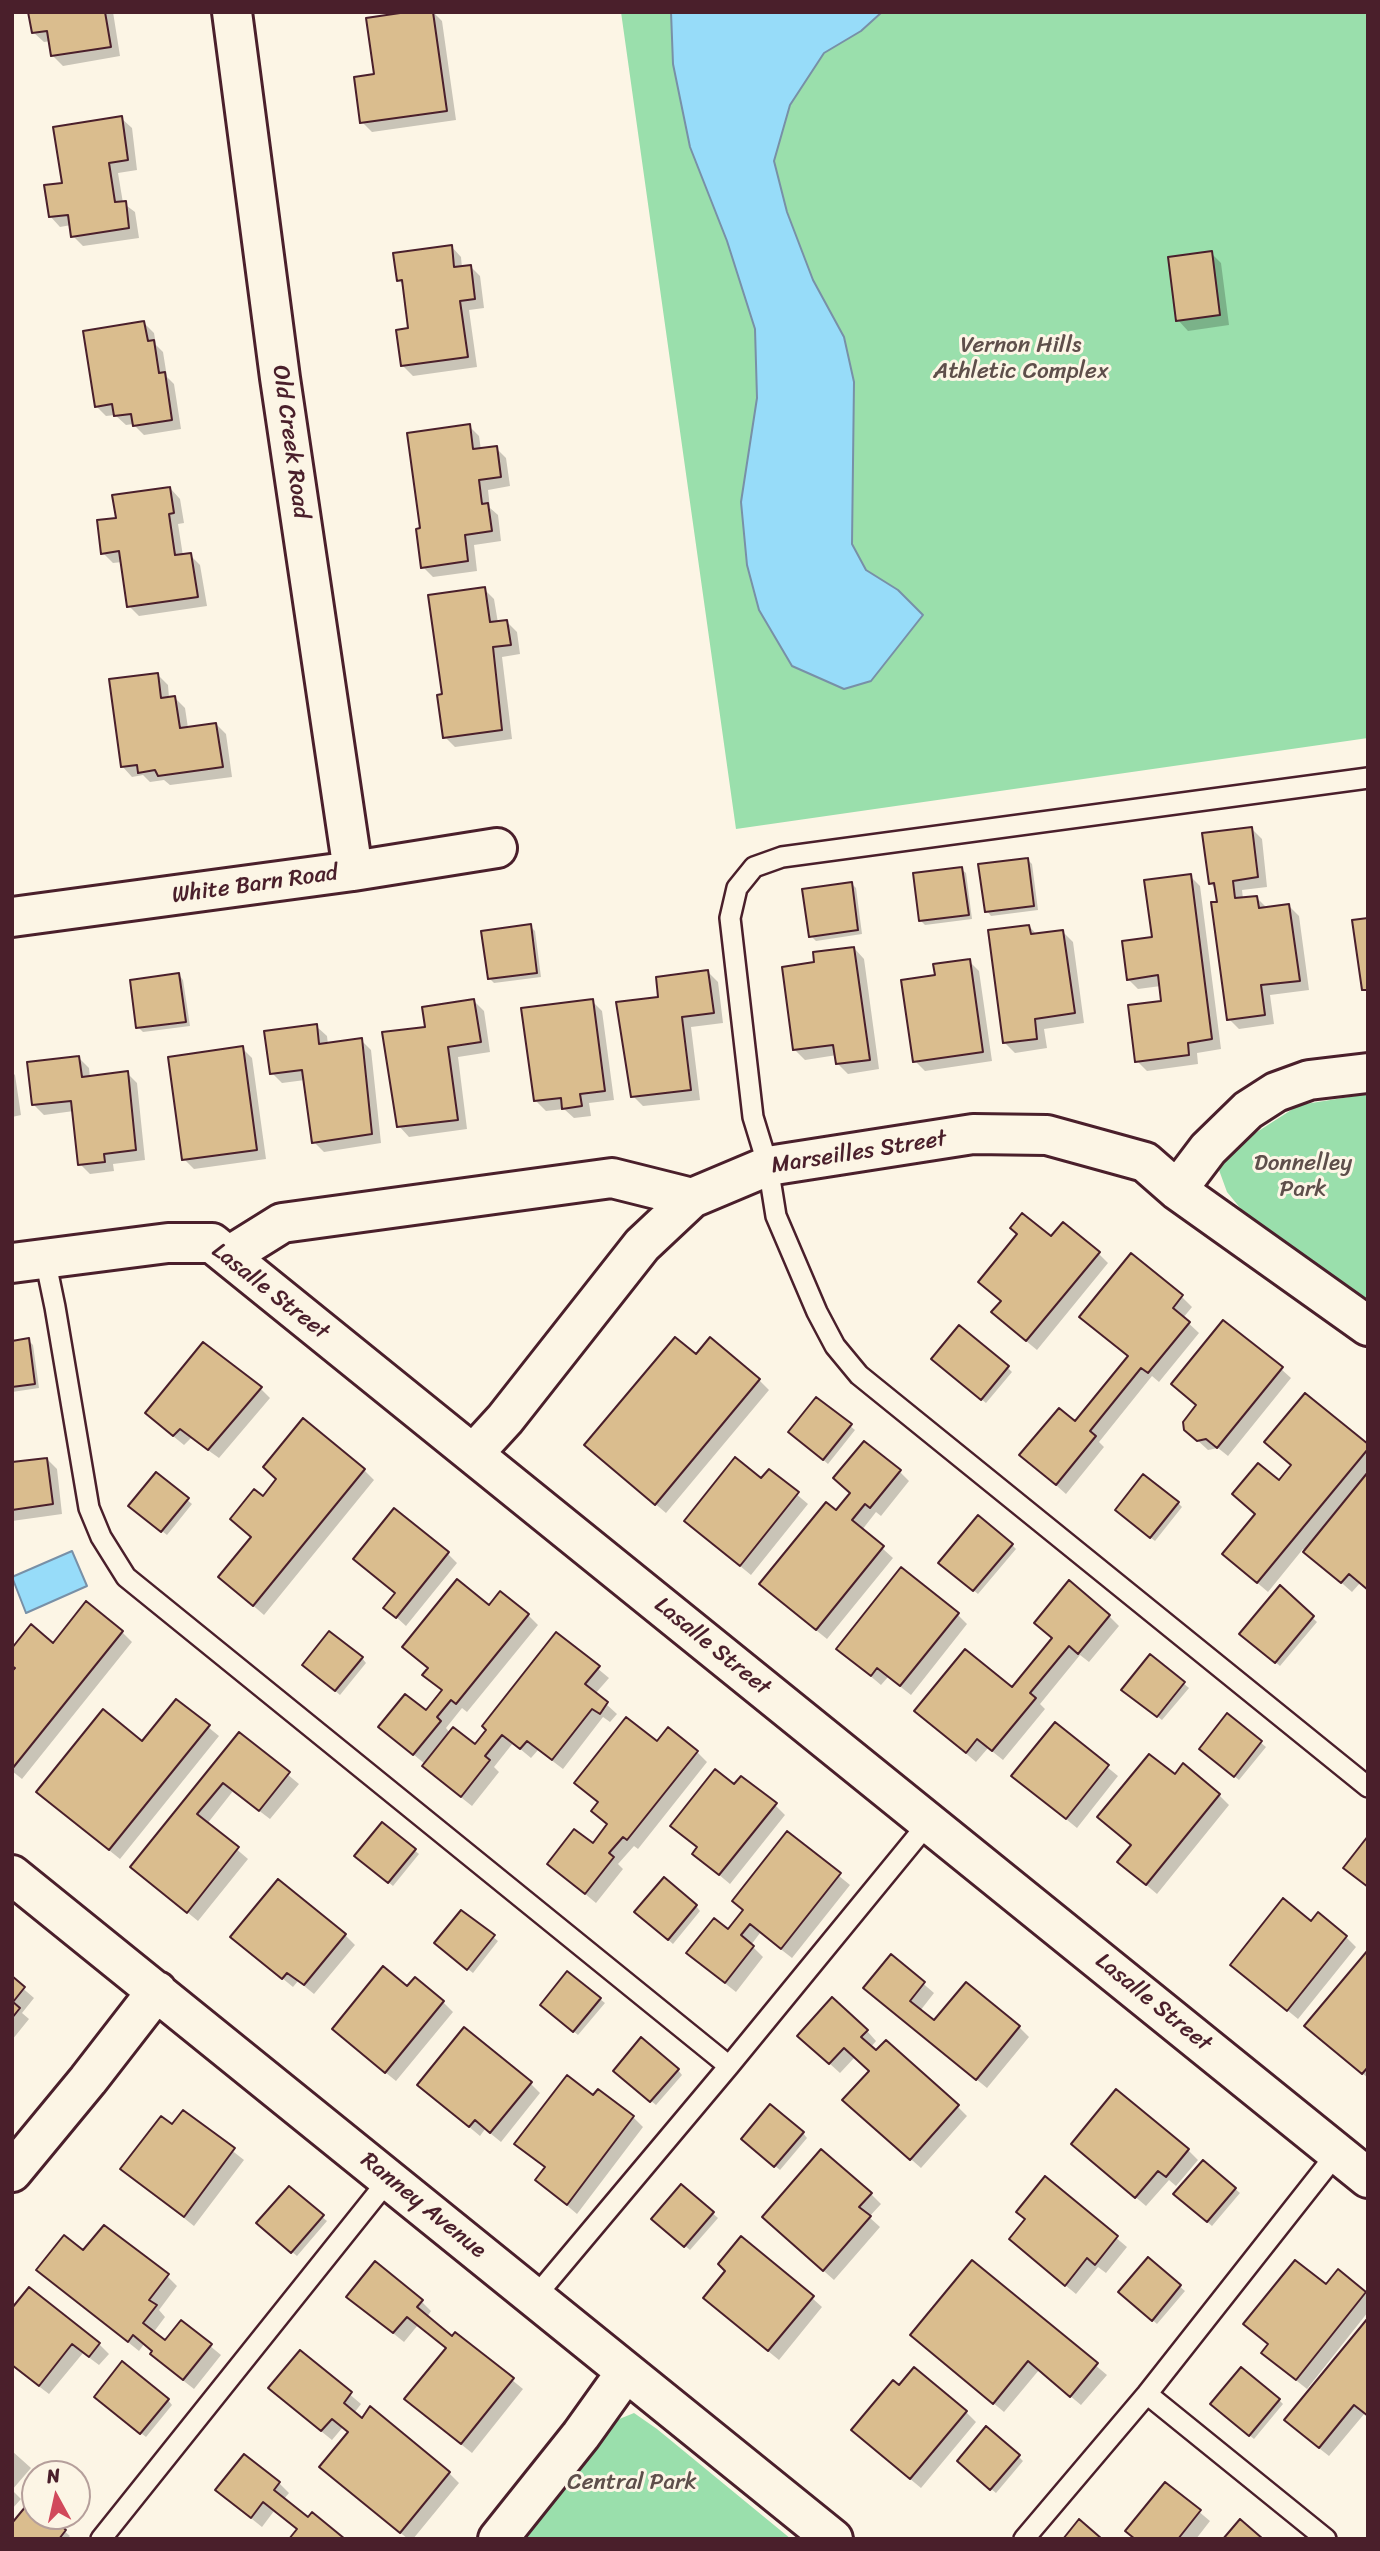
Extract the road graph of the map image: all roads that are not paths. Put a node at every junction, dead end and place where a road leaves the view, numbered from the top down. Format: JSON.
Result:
{"nodes":[{"id":1,"x":232,"y":12,"type":"edge"},
{"id":2,"x":1368,"y":778,"type":"edge"},
{"id":3,"x":497,"y":848,"type":"dead end"},
{"id":4,"x":352,"y":871,"type":"junction"},
{"id":5,"x":12,"y":917,"type":"edge"},
{"id":6,"x":1368,"y":1073,"type":"edge"},
{"id":7,"x":768,"y":1166,"type":"junction"},
{"id":8,"x":1177,"y":1190,"type":"junction"},
{"id":9,"x":692,"y":1198,"type":"junction"},
{"id":10,"x":229,"y":1256,"type":"junction"},
{"id":11,"x":28,"y":1261,"type":"edge"},
{"id":12,"x":1368,"y":1326,"type":"edge"},
{"id":13,"x":473,"y":1454,"type":"junction"},
{"id":14,"x":1368,"y":1787,"type":"edge"},
{"id":15,"x":929,"y":1822,"type":"junction"},
{"id":16,"x":12,"y":1875,"type":"edge"},
{"id":17,"x":157,"y":1991,"type":"junction"},
{"id":18,"x":729,"y":2066,"type":"junction"},
{"id":19,"x":1337,"y":2153,"type":"junction"},
{"id":20,"x":12,"y":2172,"type":"edge"},
{"id":21,"x":1368,"y":2178,"type":"edge"},
{"id":22,"x":389,"y":2179,"type":"junction"},
{"id":23,"x":535,"y":2297,"type":"junction"},
{"id":24,"x":626,"y":2372,"type":"junction"},
{"id":25,"x":1147,"y":2394,"type":"junction"},
{"id":26,"x":101,"y":2539,"type":"edge"},
{"id":27,"x":498,"y":2539,"type":"edge"},
{"id":28,"x":832,"y":2539,"type":"edge"},
{"id":29,"x":1024,"y":2539,"type":"edge"},
{"id":30,"x":1326,"y":2539,"type":"edge"}],
"edges":[{"from":1,"to":4,"type":"street","name":"Old Creek Road"},
{"from":2,"to":7,"type":"lane"},
{"from":3,"to":4,"type":"street","name":"White Barn Road"},
{"from":4,"to":5,"type":"street","name":"White Barn Road"},
{"from":6,"to":8,"type":"street"},
{"from":7,"to":8,"type":"street","name":"Marseilles Street"},
{"from":7,"to":9,"type":"street","name":"Marseilles Street"},
{"from":7,"to":14,"type":"lane"},
{"from":8,"to":12,"type":"street","name":"Marseilles Street"},
{"from":9,"to":10,"type":"street"},
{"from":9,"to":13,"type":"street"},
{"from":10,"to":11,"type":"street","name":"Lasalle Street"},
{"from":10,"to":13,"type":"street","name":"Lasalle Street"},
{"from":11,"to":18,"type":"lane"},
{"from":13,"to":15,"type":"street","name":"Lasalle Street"},
{"from":15,"to":18,"type":"lane"},
{"from":15,"to":19,"type":"street","name":"Lasalle Street"},
{"from":16,"to":17,"type":"street","name":"Ranney Avenue"},
{"from":17,"to":20,"type":"street"},
{"from":17,"to":22,"type":"street","name":"Ranney Avenue"},
{"from":18,"to":23,"type":"lane"},
{"from":19,"to":21,"type":"street","name":"Lasalle Street"},
{"from":19,"to":25,"type":"lane"},
{"from":22,"to":23,"type":"street","name":"Ranney Avenue"},
{"from":22,"to":26,"type":"lane"},
{"from":23,"to":24,"type":"street","name":"Ranney Avenue"},
{"from":24,"to":27,"type":"street"},
{"from":24,"to":28,"type":"street","name":"Ranney Avenue"},
{"from":25,"to":29,"type":"lane"},
{"from":25,"to":30,"type":"lane"}]}
